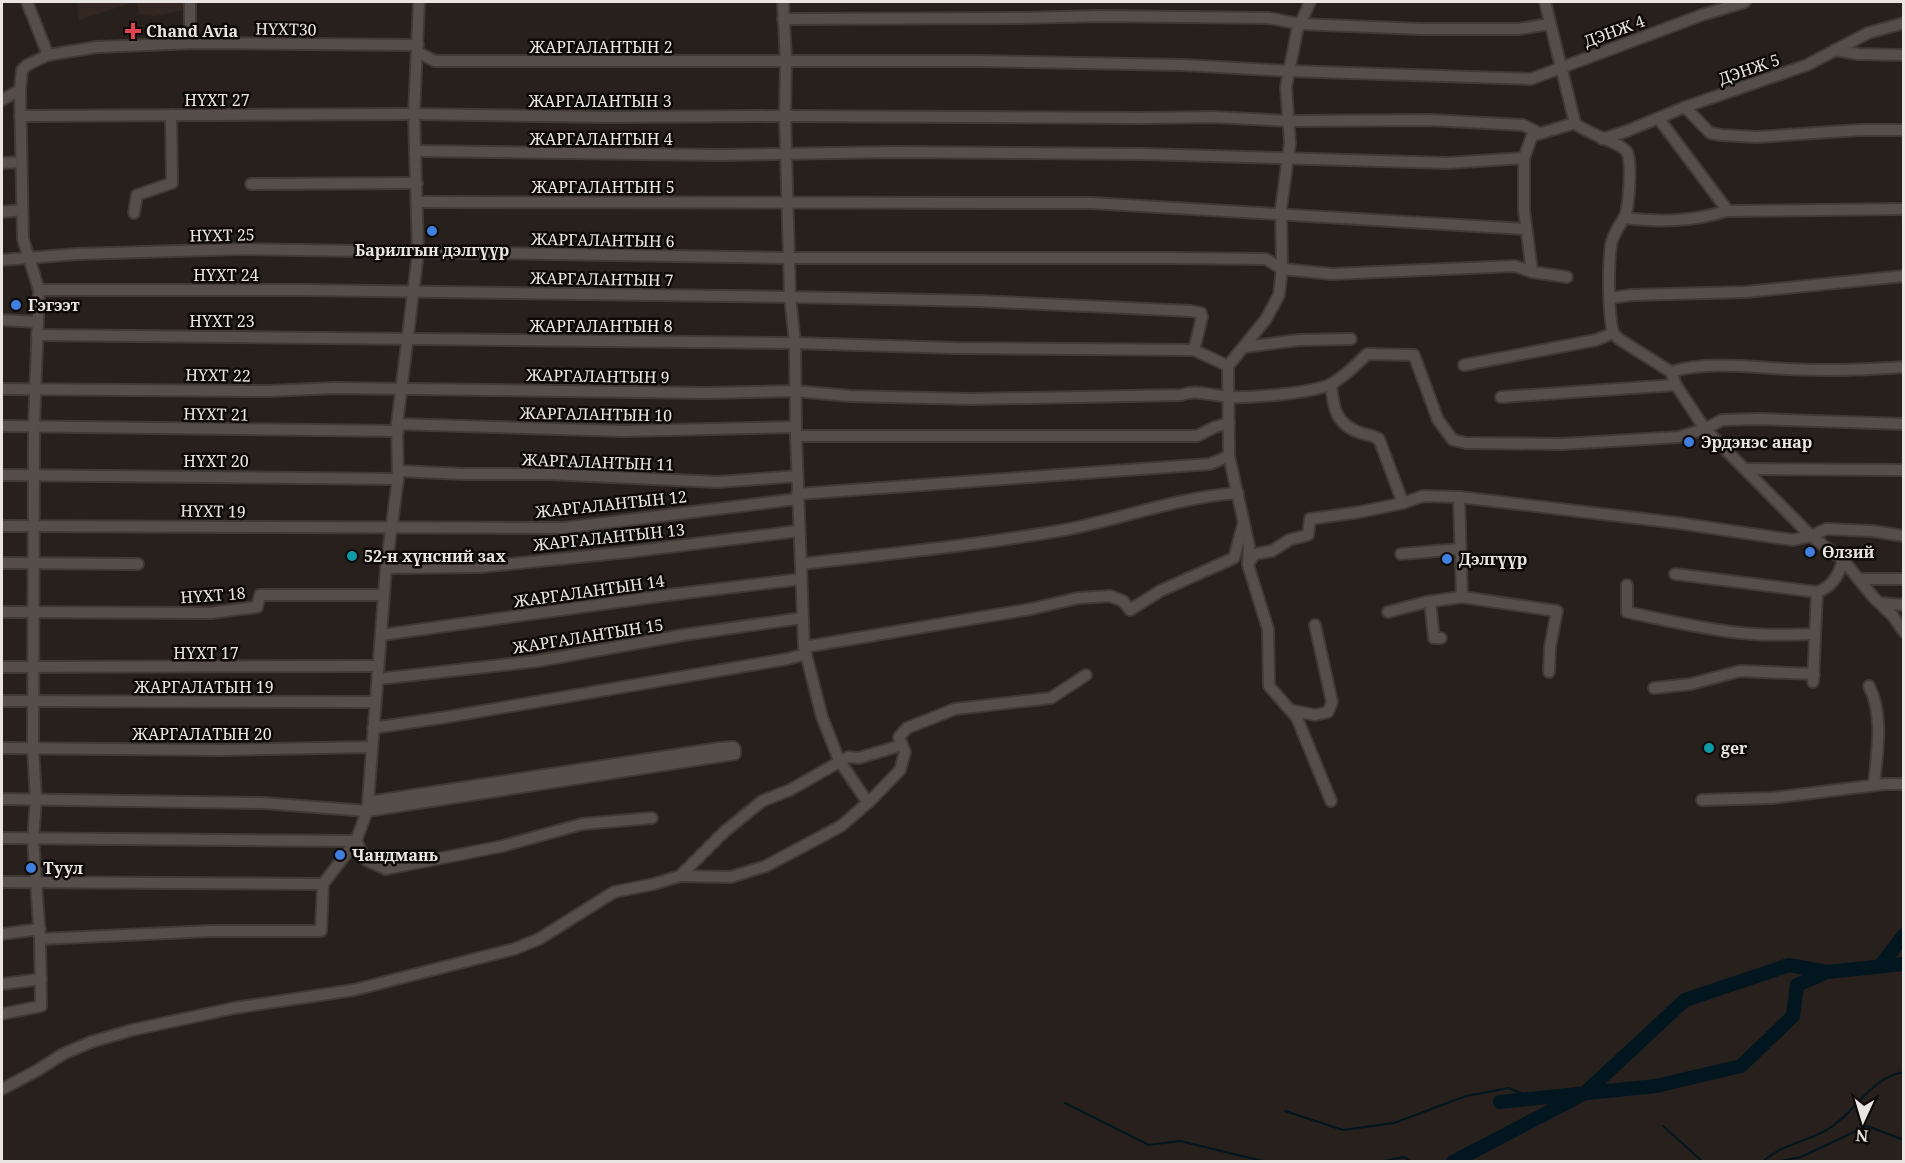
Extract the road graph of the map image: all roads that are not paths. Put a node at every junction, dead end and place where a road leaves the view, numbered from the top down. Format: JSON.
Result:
{"nodes":[{"id":1,"x":27,"y":2,"type":"edge"},
{"id":2,"x":190,"y":2,"type":"edge"},
{"id":3,"x":419,"y":2,"type":"edge"},
{"id":4,"x":783,"y":2,"type":"edge"},
{"id":5,"x":1310,"y":2,"type":"edge"},
{"id":6,"x":1545,"y":2,"type":"edge"},
{"id":7,"x":1745,"y":2,"type":"edge"},
{"id":8,"x":783,"y":18,"type":"junction"},
{"id":9,"x":1904,"y":23,"type":"edge"},
{"id":10,"x":1300,"y":24,"type":"junction"},
{"id":11,"x":1550,"y":24,"type":"junction"},
{"id":12,"x":190,"y":44,"type":"junction"},
{"id":13,"x":417,"y":49,"type":"junction"},
{"id":14,"x":1835,"y":50,"type":"junction"},
{"id":15,"x":48,"y":55,"type":"junction"},
{"id":16,"x":1904,"y":55,"type":"edge"},
{"id":17,"x":786,"y":60,"type":"junction"},
{"id":18,"x":1562,"y":67,"type":"junction"},
{"id":19,"x":1289,"y":71,"type":"junction"},
{"id":20,"x":20,"y":90,"type":"junction"},
{"id":21,"x":2,"y":100,"type":"edge"},
{"id":22,"x":1685,"y":107,"type":"junction"},
{"id":23,"x":414,"y":114,"type":"junction"},
{"id":24,"x":171,"y":115,"type":"junction"},
{"id":25,"x":20,"y":116,"type":"junction"},
{"id":26,"x":785,"y":116,"type":"junction"},
{"id":27,"x":1659,"y":119,"type":"junction"},
{"id":28,"x":1289,"y":121,"type":"junction"},
{"id":29,"x":1575,"y":123,"type":"junction"},
{"id":30,"x":1904,"y":130,"type":"edge"},
{"id":31,"x":1539,"y":134,"type":"junction"},
{"id":32,"x":1602,"y":139,"type":"junction"},
{"id":33,"x":416,"y":151,"type":"junction"},
{"id":34,"x":787,"y":153,"type":"junction"},
{"id":35,"x":1288,"y":157,"type":"junction"},
{"id":36,"x":1524,"y":158,"type":"junction"},
{"id":37,"x":21,"y":162,"type":"junction"},
{"id":38,"x":2,"y":163,"type":"edge"},
{"id":39,"x":417,"y":183,"type":"junction"},
{"id":40,"x":251,"y":184,"type":"dead end"},
{"id":41,"x":788,"y":201,"type":"junction"},
{"id":42,"x":418,"y":202,"type":"junction"},
{"id":43,"x":1904,"y":209,"type":"edge"},
{"id":44,"x":22,"y":210,"type":"junction"},
{"id":45,"x":1728,"y":211,"type":"junction"},
{"id":46,"x":2,"y":212,"type":"edge"},
{"id":47,"x":134,"y":213,"type":"dead end"},
{"id":48,"x":1281,"y":215,"type":"junction"},
{"id":49,"x":1624,"y":219,"type":"junction"},
{"id":50,"x":1526,"y":229,"type":"junction"},
{"id":51,"x":418,"y":253,"type":"junction"},
{"id":52,"x":27,"y":258,"type":"junction"},
{"id":53,"x":789,"y":258,"type":"junction"},
{"id":54,"x":2,"y":260,"type":"edge"},
{"id":55,"x":1282,"y":269,"type":"junction"},
{"id":56,"x":1532,"y":272,"type":"junction"},
{"id":57,"x":1904,"y":276,"type":"edge"},
{"id":58,"x":1567,"y":277,"type":"dead end"},
{"id":59,"x":39,"y":290,"type":"junction"},
{"id":60,"x":413,"y":293,"type":"junction"},
{"id":61,"x":790,"y":297,"type":"junction"},
{"id":62,"x":1610,"y":298,"type":"junction"},
{"id":63,"x":2,"y":320,"type":"edge"},
{"id":64,"x":38,"y":322,"type":"junction"},
{"id":65,"x":1613,"y":333,"type":"junction"},
{"id":66,"x":37,"y":335,"type":"junction"},
{"id":67,"x":1351,"y":339,"type":"dead end"},
{"id":68,"x":407,"y":340,"type":"junction"},
{"id":69,"x":795,"y":343,"type":"junction"},
{"id":70,"x":1244,"y":347,"type":"junction"},
{"id":71,"x":1194,"y":350,"type":"junction"},
{"id":72,"x":1464,"y":365,"type":"dead end"},
{"id":73,"x":1228,"y":366,"type":"junction"},
{"id":74,"x":1904,"y":367,"type":"edge"},
{"id":75,"x":1671,"y":372,"type":"junction"},
{"id":76,"x":1331,"y":384,"type":"junction"},
{"id":77,"x":1676,"y":385,"type":"junction"},
{"id":78,"x":35,"y":388,"type":"junction"},
{"id":79,"x":2,"y":389,"type":"edge"},
{"id":80,"x":401,"y":389,"type":"junction"},
{"id":81,"x":795,"y":391,"type":"junction"},
{"id":82,"x":1228,"y":397,"type":"junction"},
{"id":83,"x":1501,"y":397,"type":"dead end"},
{"id":84,"x":1229,"y":423,"type":"junction"},
{"id":85,"x":1904,"y":424,"type":"edge"},
{"id":86,"x":2,"y":426,"type":"edge"},
{"id":87,"x":34,"y":426,"type":"junction"},
{"id":88,"x":398,"y":427,"type":"junction"},
{"id":89,"x":1705,"y":429,"type":"junction"},
{"id":90,"x":796,"y":431,"type":"junction"},
{"id":91,"x":1229,"y":456,"type":"junction"},
{"id":92,"x":1746,"y":470,"type":"junction"},
{"id":93,"x":1904,"y":470,"type":"edge"},
{"id":94,"x":2,"y":475,"type":"edge"},
{"id":95,"x":34,"y":475,"type":"junction"},
{"id":96,"x":398,"y":475,"type":"junction"},
{"id":97,"x":797,"y":476,"type":"junction"},
{"id":98,"x":1238,"y":493,"type":"junction"},
{"id":99,"x":797,"y":496,"type":"junction"},
{"id":100,"x":1459,"y":497,"type":"junction"},
{"id":101,"x":1403,"y":503,"type":"junction"},
{"id":102,"x":34,"y":525,"type":"junction"},
{"id":103,"x":1243,"y":525,"type":"junction"},
{"id":104,"x":2,"y":526,"type":"edge"},
{"id":105,"x":391,"y":528,"type":"junction"},
{"id":106,"x":798,"y":531,"type":"junction"},
{"id":107,"x":1811,"y":536,"type":"junction"},
{"id":108,"x":1904,"y":536,"type":"edge"},
{"id":109,"x":1459,"y":549,"type":"junction"},
{"id":110,"x":1401,"y":554,"type":"dead end"},
{"id":111,"x":1843,"y":560,"type":"junction"},
{"id":112,"x":2,"y":563,"type":"edge"},
{"id":113,"x":34,"y":563,"type":"junction"},
{"id":114,"x":138,"y":564,"type":"dead end"},
{"id":115,"x":801,"y":564,"type":"junction"},
{"id":116,"x":1248,"y":565,"type":"junction"},
{"id":117,"x":386,"y":568,"type":"junction"},
{"id":118,"x":1676,"y":574,"type":"dead end"},
{"id":119,"x":801,"y":579,"type":"junction"},
{"id":120,"x":1859,"y":579,"type":"junction"},
{"id":121,"x":1904,"y":579,"type":"edge"},
{"id":122,"x":1627,"y":585,"type":"dead end"},
{"id":123,"x":1817,"y":592,"type":"junction"},
{"id":124,"x":384,"y":595,"type":"junction"},
{"id":125,"x":1462,"y":597,"type":"junction"},
{"id":126,"x":1430,"y":602,"type":"junction"},
{"id":127,"x":1880,"y":603,"type":"junction"},
{"id":128,"x":1904,"y":605,"type":"edge"},
{"id":129,"x":2,"y":612,"type":"edge"},
{"id":130,"x":33,"y":612,"type":"junction"},
{"id":131,"x":1388,"y":612,"type":"dead end"},
{"id":132,"x":802,"y":618,"type":"junction"},
{"id":133,"x":1315,"y":625,"type":"dead end"},
{"id":134,"x":1904,"y":632,"type":"edge"},
{"id":135,"x":1815,"y":634,"type":"junction"},
{"id":136,"x":381,"y":635,"type":"junction"},
{"id":137,"x":1441,"y":638,"type":"dead end"},
{"id":138,"x":805,"y":651,"type":"junction"},
{"id":139,"x":378,"y":666,"type":"junction"},
{"id":140,"x":2,"y":667,"type":"edge"},
{"id":141,"x":33,"y":668,"type":"junction"},
{"id":142,"x":1549,"y":672,"type":"dead end"},
{"id":143,"x":1086,"y":675,"type":"dead end"},
{"id":144,"x":378,"y":679,"type":"junction"},
{"id":145,"x":1869,"y":686,"type":"dead end"},
{"id":146,"x":1654,"y":687,"type":"dead end"},
{"id":147,"x":2,"y":701,"type":"edge"},
{"id":148,"x":34,"y":702,"type":"junction"},
{"id":149,"x":375,"y":702,"type":"junction"},
{"id":150,"x":1290,"y":710,"type":"junction"},
{"id":151,"x":373,"y":728,"type":"junction"},
{"id":152,"x":902,"y":745,"type":"junction"},
{"id":153,"x":371,"y":747,"type":"junction"},
{"id":154,"x":2,"y":748,"type":"edge"},
{"id":155,"x":33,"y":749,"type":"junction"},
{"id":156,"x":840,"y":761,"type":"junction"},
{"id":157,"x":555,"y":777,"type":"junction"},
{"id":158,"x":1904,"y":784,"type":"edge"},
{"id":159,"x":1874,"y":785,"type":"junction"},
{"id":160,"x":2,"y":799,"type":"edge"},
{"id":161,"x":36,"y":799,"type":"junction"},
{"id":162,"x":1702,"y":800,"type":"dead end"},
{"id":163,"x":1331,"y":801,"type":"dead end"},
{"id":164,"x":868,"y":803,"type":"junction"},
{"id":165,"x":367,"y":806,"type":"junction"},
{"id":166,"x":652,"y":818,"type":"dead end"},
{"id":167,"x":2,"y":838,"type":"edge"},
{"id":168,"x":33,"y":839,"type":"junction"},
{"id":169,"x":356,"y":841,"type":"junction"},
{"id":170,"x":680,"y":876,"type":"junction"},
{"id":171,"x":2,"y":882,"type":"edge"},
{"id":172,"x":37,"y":883,"type":"junction"},
{"id":173,"x":323,"y":884,"type":"junction"},
{"id":174,"x":2,"y":934,"type":"edge"},
{"id":175,"x":40,"y":934,"type":"junction"},
{"id":176,"x":41,"y":979,"type":"junction"},
{"id":177,"x":2,"y":984,"type":"edge"},
{"id":178,"x":2,"y":1014,"type":"edge"},
{"id":179,"x":2,"y":1089,"type":"edge"}],
"edges":[{"from":1,"to":15,"type":"street"},
{"from":2,"to":12,"type":"street"},
{"from":3,"to":13,"type":"street"},
{"from":4,"to":8,"type":"street"},
{"from":5,"to":10,"type":"street"},
{"from":6,"to":11,"type":"street"},
{"from":7,"to":18,"type":"street","name":"ДЭНЖ 4"},
{"from":8,"to":10,"type":"street"},
{"from":8,"to":17,"type":"street"},
{"from":9,"to":14,"type":"street","name":"ДЭНЖ 5"},
{"from":10,"to":11,"type":"street"},
{"from":10,"to":19,"type":"street"},
{"from":11,"to":18,"type":"street"},
{"from":12,"to":13,"type":"street","name":"НҮХТ30"},
{"from":12,"to":15,"type":"street","name":"НҮХТ30"},
{"from":13,"to":17,"type":"street","name":"ЖАРГАЛАНТЫН 2"},
{"from":13,"to":23,"type":"street"},
{"from":14,"to":16,"type":"street"},
{"from":14,"to":22,"type":"street","name":"ДЭНЖ 5"},
{"from":15,"to":20,"type":"street"},
{"from":17,"to":19,"type":"street","name":"ЖАРГАЛАНТЫН 2"},
{"from":17,"to":26,"type":"street"},
{"from":18,"to":19,"type":"street","name":"ДЭНЖ 4"},
{"from":18,"to":29,"type":"street"},
{"from":19,"to":28,"type":"street"},
{"from":20,"to":21,"type":"street"},
{"from":20,"to":25,"type":"street"},
{"from":22,"to":27,"type":"street","name":"ДЭНЖ 5"},
{"from":22,"to":30,"type":"street"},
{"from":23,"to":24,"type":"street","name":"НҮХТ 27"},
{"from":23,"to":26,"type":"street","name":"ЖАРГАЛАНТЫН 3"},
{"from":23,"to":33,"type":"street"},
{"from":24,"to":25,"type":"street","name":"НҮХТ 27"},
{"from":24,"to":47,"type":"street"},
{"from":25,"to":37,"type":"street"},
{"from":26,"to":28,"type":"street","name":"ЖАРГАЛАНТЫН 3"},
{"from":26,"to":34,"type":"street"},
{"from":27,"to":32,"type":"street","name":"ДЭНЖ 5"},
{"from":27,"to":45,"type":"street"},
{"from":28,"to":31,"type":"street","name":"ЖАРГАЛАНТЫН 3"},
{"from":28,"to":35,"type":"street"},
{"from":29,"to":31,"type":"street"},
{"from":29,"to":32,"type":"street"},
{"from":31,"to":36,"type":"street"},
{"from":32,"to":49,"type":"street"},
{"from":33,"to":34,"type":"street","name":"ЖАРГАЛАНТЫН 4"},
{"from":33,"to":39,"type":"street"},
{"from":34,"to":35,"type":"street","name":"ЖАРГАЛАНТЫН 4"},
{"from":34,"to":41,"type":"street"},
{"from":35,"to":36,"type":"street","name":"ЖАРГАЛАНТЫН 4"},
{"from":35,"to":48,"type":"street"},
{"from":36,"to":50,"type":"street"},
{"from":37,"to":38,"type":"street"},
{"from":37,"to":44,"type":"street"},
{"from":39,"to":40,"type":"street"},
{"from":39,"to":42,"type":"street"},
{"from":41,"to":42,"type":"street","name":"ЖАРГАЛАНТЫН 5"},
{"from":41,"to":48,"type":"street","name":"ЖАРГАЛАНТЫН 5"},
{"from":41,"to":53,"type":"street"},
{"from":42,"to":51,"type":"street"},
{"from":43,"to":45,"type":"street"},
{"from":44,"to":46,"type":"street"},
{"from":44,"to":52,"type":"street"},
{"from":45,"to":49,"type":"street"},
{"from":48,"to":50,"type":"street","name":"ЖАРГАЛАНТЫН 5"},
{"from":48,"to":55,"type":"street"},
{"from":49,"to":62,"type":"street"},
{"from":50,"to":56,"type":"street"},
{"from":51,"to":52,"type":"street","name":"НҮХТ 25"},
{"from":51,"to":53,"type":"street","name":"ЖАРГАЛАНТЫН 6"},
{"from":51,"to":60,"type":"street"},
{"from":52,"to":54,"type":"street","name":"НҮХТ 25"},
{"from":52,"to":59,"type":"street"},
{"from":53,"to":55,"type":"street","name":"ЖАРГАЛАНТЫН 6"},
{"from":53,"to":61,"type":"street"},
{"from":55,"to":56,"type":"street","name":"ЖАРГАЛАНТЫН 6"},
{"from":55,"to":70,"type":"street"},
{"from":56,"to":58,"type":"street","name":"ЖАРГАЛАНТЫН 6"},
{"from":57,"to":62,"type":"street"},
{"from":59,"to":60,"type":"street","name":"НҮХТ 24"},
{"from":59,"to":64,"type":"street"},
{"from":60,"to":61,"type":"street","name":"ЖАРГАЛАНТЫН 7"},
{"from":60,"to":68,"type":"street"},
{"from":61,"to":69,"type":"street"},
{"from":61,"to":71,"type":"street","name":"ЖАРГАЛАНТЫН 7"},
{"from":62,"to":65,"type":"street"},
{"from":63,"to":64,"type":"street"},
{"from":64,"to":66,"type":"street"},
{"from":65,"to":72,"type":"street"},
{"from":65,"to":75,"type":"street"},
{"from":66,"to":68,"type":"street","name":"НҮХТ 23"},
{"from":66,"to":78,"type":"street"},
{"from":67,"to":70,"type":"street"},
{"from":68,"to":69,"type":"street","name":"ЖАРГАЛАНТЫН 8"},
{"from":68,"to":80,"type":"street"},
{"from":69,"to":71,"type":"street","name":"ЖАРГАЛАНТЫН 8"},
{"from":69,"to":81,"type":"street"},
{"from":70,"to":73,"type":"street"},
{"from":71,"to":73,"type":"street"},
{"from":73,"to":82,"type":"street"},
{"from":74,"to":75,"type":"street"},
{"from":75,"to":77,"type":"street"},
{"from":76,"to":82,"type":"street","name":"ЖАРГАЛАНТЫН 9"},
{"from":76,"to":89,"type":"street"},
{"from":76,"to":101,"type":"street"},
{"from":77,"to":83,"type":"street"},
{"from":77,"to":89,"type":"street"},
{"from":78,"to":79,"type":"street","name":"НҮХТ 22"},
{"from":78,"to":80,"type":"street","name":"НҮХТ 22"},
{"from":78,"to":87,"type":"street"},
{"from":80,"to":81,"type":"street","name":"ЖАРГАЛАНТЫН 9"},
{"from":80,"to":88,"type":"street"},
{"from":81,"to":82,"type":"street","name":"ЖАРГАЛАНТЫН 9"},
{"from":81,"to":90,"type":"street"},
{"from":82,"to":84,"type":"street"},
{"from":84,"to":90,"type":"street","name":"ЖАРГАЛАНТЫН 10"},
{"from":84,"to":91,"type":"street"},
{"from":85,"to":89,"type":"street"},
{"from":86,"to":87,"type":"street","name":"НҮХТ 21"},
{"from":87,"to":88,"type":"street","name":"НҮХТ 21"},
{"from":87,"to":95,"type":"street"},
{"from":88,"to":90,"type":"street","name":"ЖАРГАЛАНТЫН 10"},
{"from":88,"to":96,"type":"street"},
{"from":89,"to":92,"type":"street"},
{"from":90,"to":97,"type":"street"},
{"from":91,"to":98,"type":"street"},
{"from":91,"to":99,"type":"street","name":"ЖАРГАЛАНТЫН 12"},
{"from":92,"to":93,"type":"street"},
{"from":92,"to":107,"type":"street"},
{"from":94,"to":95,"type":"street","name":"НҮХТ 20"},
{"from":95,"to":96,"type":"street","name":"НҮХТ 20"},
{"from":95,"to":102,"type":"street"},
{"from":96,"to":97,"type":"street","name":"ЖАРГАЛАНТЫН 11"},
{"from":96,"to":105,"type":"street"},
{"from":97,"to":99,"type":"street"},
{"from":98,"to":103,"type":"street"},
{"from":98,"to":115,"type":"street"},
{"from":99,"to":105,"type":"street","name":"ЖАРГАЛАНТЫН 12"},
{"from":99,"to":106,"type":"street"},
{"from":100,"to":101,"type":"street"},
{"from":100,"to":107,"type":"street"},
{"from":100,"to":109,"type":"street"},
{"from":101,"to":116,"type":"street"},
{"from":102,"to":104,"type":"street","name":"НҮХТ 19"},
{"from":102,"to":105,"type":"street","name":"НҮХТ 19"},
{"from":102,"to":113,"type":"street"},
{"from":103,"to":116,"type":"street"},
{"from":103,"to":138,"type":"street"},
{"from":105,"to":117,"type":"street"},
{"from":106,"to":115,"type":"street"},
{"from":106,"to":117,"type":"street","name":"ЖАРГАЛАНТЫН 13"},
{"from":107,"to":108,"type":"street"},
{"from":107,"to":111,"type":"street"},
{"from":109,"to":110,"type":"street"},
{"from":109,"to":125,"type":"street"},
{"from":111,"to":120,"type":"street"},
{"from":111,"to":123,"type":"street"},
{"from":112,"to":113,"type":"street"},
{"from":113,"to":114,"type":"street"},
{"from":113,"to":130,"type":"street"},
{"from":115,"to":119,"type":"street"},
{"from":116,"to":150,"type":"street"},
{"from":117,"to":124,"type":"street"},
{"from":118,"to":123,"type":"street"},
{"from":119,"to":132,"type":"street"},
{"from":119,"to":136,"type":"street","name":"ЖАРГАЛАНТЫН 14"},
{"from":120,"to":121,"type":"street"},
{"from":120,"to":127,"type":"street"},
{"from":122,"to":135,"type":"street"},
{"from":123,"to":135,"type":"street"},
{"from":124,"to":130,"type":"street","name":"НҮХТ 18"},
{"from":124,"to":136,"type":"street"},
{"from":125,"to":126,"type":"street"},
{"from":125,"to":142,"type":"street"},
{"from":126,"to":131,"type":"street"},
{"from":126,"to":137,"type":"street"},
{"from":127,"to":128,"type":"street"},
{"from":127,"to":134,"type":"street"},
{"from":129,"to":130,"type":"street"},
{"from":130,"to":141,"type":"street"},
{"from":132,"to":138,"type":"street"},
{"from":132,"to":144,"type":"street","name":"ЖАРГАЛАНТЫН 15"},
{"from":133,"to":150,"type":"street"},
{"from":135,"to":146,"type":"street"},
{"from":136,"to":139,"type":"street"},
{"from":138,"to":151,"type":"street"},
{"from":138,"to":156,"type":"street"},
{"from":139,"to":141,"type":"street","name":"НҮХТ 17"},
{"from":139,"to":144,"type":"street"},
{"from":140,"to":141,"type":"street","name":"НҮХТ 17"},
{"from":141,"to":148,"type":"street"},
{"from":143,"to":152,"type":"street"},
{"from":144,"to":149,"type":"street"},
{"from":145,"to":159,"type":"street"},
{"from":147,"to":148,"type":"street","name":"ЖАРГАЛАТЫН 19"},
{"from":148,"to":149,"type":"street","name":"ЖАРГАЛАТЫН 19"},
{"from":148,"to":155,"type":"street"},
{"from":149,"to":151,"type":"street"},
{"from":150,"to":163,"type":"street"},
{"from":151,"to":153,"type":"street"},
{"from":152,"to":156,"type":"street"},
{"from":152,"to":164,"type":"street"},
{"from":153,"to":155,"type":"street","name":"ЖАРГАЛАТЫН 20"},
{"from":153,"to":165,"type":"street"},
{"from":154,"to":155,"type":"street","name":"ЖАРГАЛАТЫН 20"},
{"from":155,"to":161,"type":"street"},
{"from":156,"to":164,"type":"street"},
{"from":156,"to":170,"type":"street"},
{"from":157,"to":157,"type":"street"},
{"from":157,"to":165,"type":"street"},
{"from":158,"to":159,"type":"street"},
{"from":159,"to":162,"type":"street"},
{"from":160,"to":161,"type":"street"},
{"from":161,"to":165,"type":"street"},
{"from":161,"to":168,"type":"street"},
{"from":164,"to":170,"type":"street"},
{"from":165,"to":169,"type":"street"},
{"from":166,"to":169,"type":"street"},
{"from":167,"to":168,"type":"street"},
{"from":168,"to":169,"type":"street"},
{"from":168,"to":172,"type":"street"},
{"from":169,"to":173,"type":"street"},
{"from":170,"to":179,"type":"street"},
{"from":171,"to":172,"type":"street"},
{"from":172,"to":173,"type":"street"},
{"from":172,"to":175,"type":"street"},
{"from":173,"to":175,"type":"street"},
{"from":174,"to":175,"type":"street"},
{"from":175,"to":176,"type":"street"},
{"from":176,"to":177,"type":"street"},
{"from":176,"to":178,"type":"street"}]}
